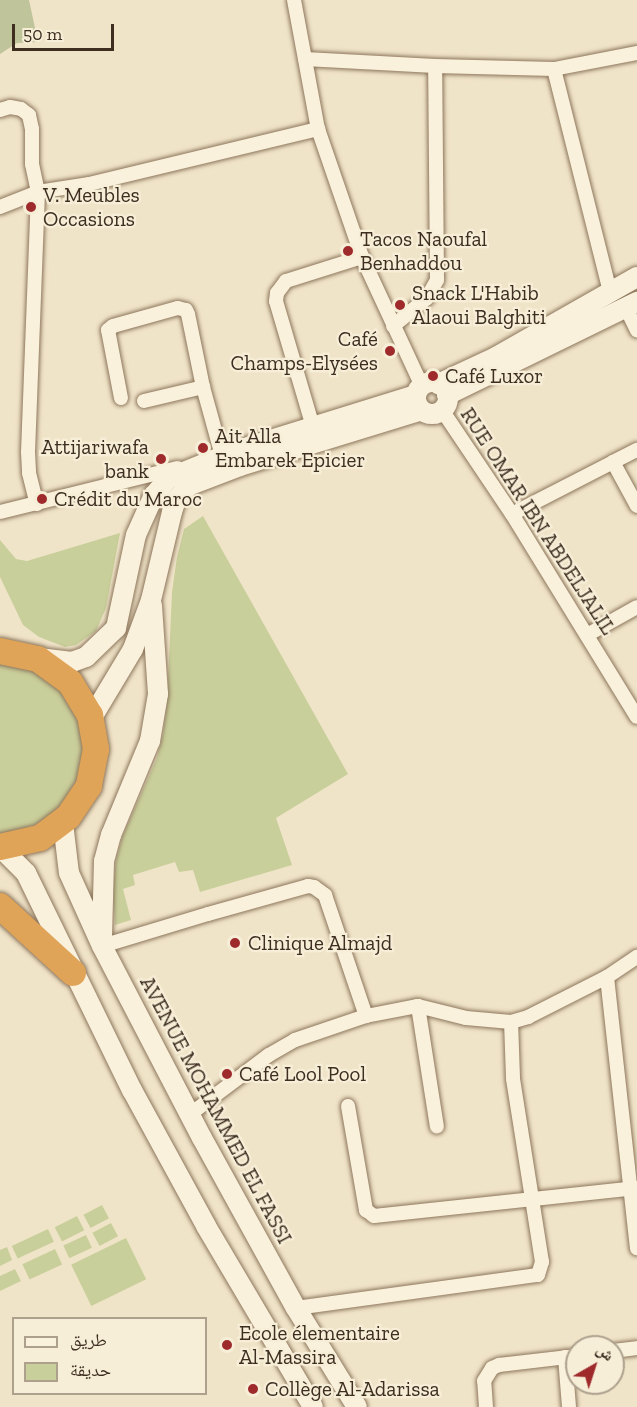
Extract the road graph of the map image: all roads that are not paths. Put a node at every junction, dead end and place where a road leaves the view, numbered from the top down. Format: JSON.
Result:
{"nodes":[{"id":1,"x":294,"y":0,"type":"edge"},
{"id":2,"x":637,"y":53,"type":"edge"},
{"id":3,"x":305,"y":59,"type":"junction"},
{"id":4,"x":435,"y":66,"type":"junction"},
{"id":5,"x":554,"y":69,"type":"junction"},
{"id":6,"x":0,"y":110,"type":"edge"},
{"id":7,"x":318,"y":129,"type":"junction"},
{"id":8,"x":38,"y":192,"type":"junction"},
{"id":9,"x":0,"y":207,"type":"edge"},
{"id":10,"x":362,"y":257,"type":"junction"},
{"id":11,"x":637,"y":277,"type":"edge"},
{"id":12,"x":610,"y":292,"type":"junction"},
{"id":13,"x":631,"y":305,"type":"edge"},
{"id":14,"x":393,"y":326,"type":"junction"},
{"id":15,"x":637,"y":331,"type":"edge"},
{"id":16,"x":203,"y":387,"type":"junction"},
{"id":17,"x":431,"y":397,"type":"junction"},
{"id":18,"x":120,"y":398,"type":"dead end"},
{"id":19,"x":144,"y":401,"type":"dead end"},
{"id":20,"x":313,"y":427,"type":"junction"},
{"id":21,"x":637,"y":450,"type":"edge"},
{"id":22,"x":214,"y":459,"type":"junction"},
{"id":23,"x":613,"y":462,"type":"junction"},
{"id":24,"x":635,"y":497,"type":"edge"},
{"id":25,"x":37,"y":504,"type":"junction"},
{"id":26,"x":0,"y":512,"type":"edge"},
{"id":27,"x":512,"y":513,"type":"junction"},
{"id":28,"x":151,"y":600,"type":"junction"},
{"id":29,"x":637,"y":607,"type":"edge"},
{"id":30,"x":587,"y":635,"type":"junction"},
{"id":31,"x":0,"y":651,"type":"edge"},
{"id":32,"x":31,"y":657,"type":"junction"},
{"id":33,"x":637,"y":717,"type":"edge"},
{"id":34,"x":91,"y":719,"type":"junction"},
{"id":35,"x":63,"y":822,"type":"junction"},
{"id":36,"x":0,"y":847,"type":"edge"},
{"id":37,"x":0,"y":906,"type":"edge"},
{"id":38,"x":102,"y":946,"type":"junction"},
{"id":39,"x":637,"y":957,"type":"edge"},
{"id":40,"x":637,"y":970,"type":"edge"},
{"id":41,"x":73,"y":973,"type":"junction"},
{"id":42,"x":611,"y":974,"type":"junction"},
{"id":43,"x":418,"y":1006,"type":"junction"},
{"id":44,"x":366,"y":1016,"type":"junction"},
{"id":45,"x":511,"y":1022,"type":"junction"},
{"id":46,"x":348,"y":1106,"type":"dead end"},
{"id":47,"x":189,"y":1115,"type":"junction"},
{"id":48,"x":437,"y":1127,"type":"dead end"},
{"id":49,"x":633,"y":1189,"type":"edge"},
{"id":50,"x":531,"y":1197,"type":"junction"},
{"id":51,"x":637,"y":1248,"type":"edge"},
{"id":52,"x":296,"y":1308,"type":"junction"},
{"id":53,"x":565,"y":1358,"type":"edge"},
{"id":54,"x":314,"y":1407,"type":"edge"},
{"id":55,"x":357,"y":1407,"type":"edge"},
{"id":56,"x":486,"y":1407,"type":"edge"}],
"edges":[{"from":1,"to":3,"type":"street","name":"RUE OMAR IBN ABDELJALIL"},
{"from":2,"to":5,"type":"street"},
{"from":3,"to":4,"type":"street"},
{"from":3,"to":7,"type":"street","name":"RUE OMAR IBN ABDELJALIL"},
{"from":4,"to":5,"type":"street"},
{"from":4,"to":14,"type":"street"},
{"from":5,"to":12,"type":"street"},
{"from":6,"to":8,"type":"street"},
{"from":7,"to":8,"type":"street"},
{"from":7,"to":10,"type":"street","name":"RUE OMAR IBN ABDELJALIL"},
{"from":8,"to":9,"type":"street"},
{"from":8,"to":25,"type":"street"},
{"from":10,"to":14,"type":"street","name":"RUE OMAR IBN ABDELJALIL"},
{"from":10,"to":20,"type":"street"},
{"from":11,"to":12,"type":"main road"},
{"from":12,"to":17,"type":"main road"},
{"from":13,"to":15,"type":"street"},
{"from":13,"to":17,"type":"main road"},
{"from":14,"to":17,"type":"street","name":"RUE OMAR IBN ABDELJALIL"},
{"from":16,"to":18,"type":"street"},
{"from":16,"to":19,"type":"street"},
{"from":16,"to":22,"type":"street"},
{"from":17,"to":20,"type":"main road"},
{"from":17,"to":27,"type":"street","name":"RUE OMAR IBN ABDELJALIL"},
{"from":17,"to":28,"type":"main road"},
{"from":20,"to":22,"type":"main road"},
{"from":21,"to":23,"type":"street"},
{"from":22,"to":25,"type":"street"},
{"from":22,"to":32,"type":"main road"},
{"from":23,"to":24,"type":"street"},
{"from":23,"to":27,"type":"street"},
{"from":25,"to":26,"type":"street"},
{"from":27,"to":30,"type":"street","name":"RUE OMAR IBN ABDELJALIL"},
{"from":28,"to":34,"type":"main road"},
{"from":28,"to":38,"type":"main road"},
{"from":29,"to":30,"type":"street"},
{"from":30,"to":33,"type":"street","name":"RUE OMAR IBN ABDELJALIL"},
{"from":31,"to":32,"type":"highway"},
{"from":32,"to":34,"type":"highway"},
{"from":34,"to":35,"type":"highway"},
{"from":35,"to":36,"type":"highway"},
{"from":35,"to":38,"type":"main road","name":"AVENUE MOHAMMED EL FASSI"},
{"from":36,"to":41,"type":"main road"},
{"from":37,"to":41,"type":"highway"},
{"from":38,"to":44,"type":"street"},
{"from":38,"to":47,"type":"main road","name":"AVENUE MOHAMMED EL FASSI"},
{"from":39,"to":42,"type":"street"},
{"from":40,"to":42,"type":"street"},
{"from":41,"to":54,"type":"main road"},
{"from":42,"to":45,"type":"street"},
{"from":42,"to":49,"type":"street"},
{"from":43,"to":44,"type":"street"},
{"from":43,"to":45,"type":"street"},
{"from":43,"to":48,"type":"street"},
{"from":44,"to":47,"type":"street"},
{"from":45,"to":50,"type":"street"},
{"from":46,"to":50,"type":"street"},
{"from":47,"to":52,"type":"main road","name":"AVENUE MOHAMMED EL FASSI"},
{"from":49,"to":50,"type":"street"},
{"from":49,"to":51,"type":"street"},
{"from":50,"to":52,"type":"street"},
{"from":52,"to":55,"type":"main road","name":"AVENUE MOHAMMED EL FASSI"},
{"from":53,"to":56,"type":"street"}]}
